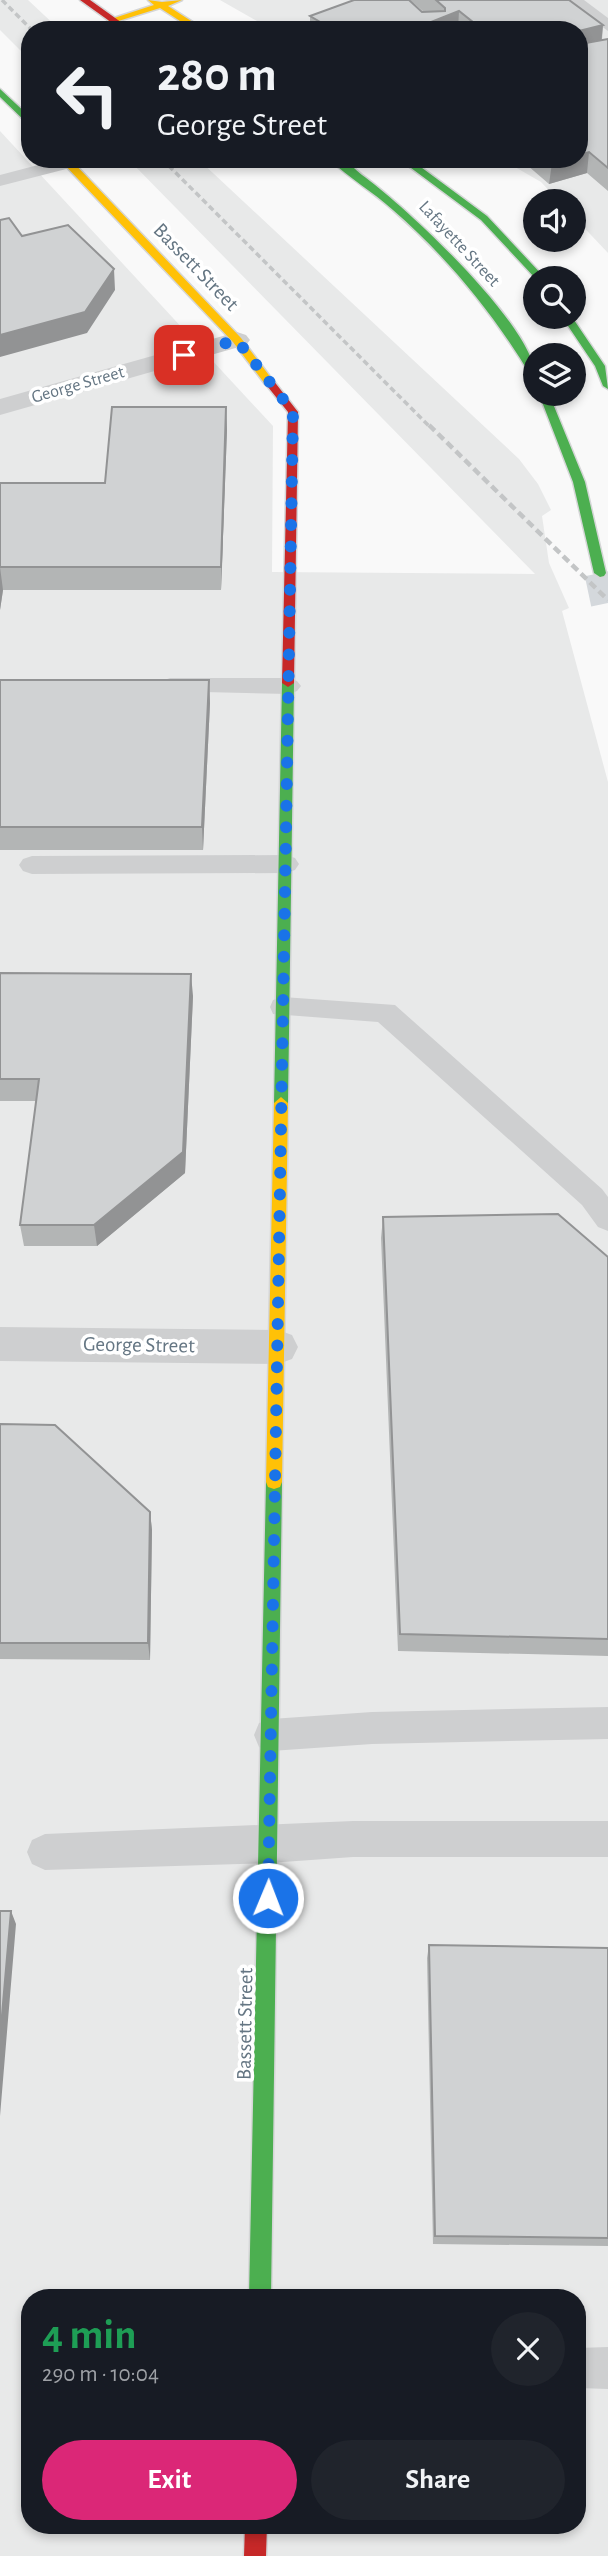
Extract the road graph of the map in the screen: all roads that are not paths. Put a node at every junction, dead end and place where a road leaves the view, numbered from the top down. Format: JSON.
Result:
{"nodes":[{"id":1,"x":85,"y":0,"type":"edge"},
{"id":2,"x":178,"y":0,"type":"edge"},
{"id":3,"x":574,"y":0,"type":"edge"},
{"id":4,"x":155,"y":2,"type":"edge"},
{"id":5,"x":112,"y":20,"type":"joint"},
{"id":6,"x":186,"y":21,"type":"edge"},
{"id":7,"x":608,"y":26,"type":"edge"},
{"id":8,"x":0,"y":92,"type":"edge"},
{"id":9,"x":21,"y":114,"type":"edge"},
{"id":10,"x":43,"y":168,"type":"edge"},
{"id":11,"x":73,"y":168,"type":"edge"},
{"id":12,"x":346,"y":168,"type":"edge"},
{"id":13,"x":416,"y":168,"type":"edge"},
{"id":14,"x":0,"y":181,"type":"edge"},
{"id":15,"x":529,"y":266,"type":"edge"},
{"id":16,"x":575,"y":329,"type":"edge"},
{"id":17,"x":237,"y":340,"type":"junction"},
{"id":18,"x":523,"y":355,"type":"edge"},
{"id":19,"x":608,"y":386,"type":"edge"},
{"id":20,"x":549,"y":406,"type":"edge"},
{"id":21,"x":0,"y":407,"type":"edge"},
{"id":22,"x":600,"y":573,"type":"tunnel mouth"},
{"id":23,"x":289,"y":686,"type":"junction"},
{"id":24,"x":149,"y":687,"type":"edge"},
{"id":25,"x":286,"y":864,"type":"junction"},
{"id":26,"x":32,"y":865,"type":"dead end"},
{"id":27,"x":283,"y":1007,"type":"junction"},
{"id":28,"x":608,"y":1219,"type":"edge"},
{"id":29,"x":0,"y":1344,"type":"edge"},
{"id":30,"x":278,"y":1347,"type":"junction"},
{"id":31,"x":608,"y":1723,"type":"edge"},
{"id":32,"x":271,"y":1735,"type":"junction"},
{"id":33,"x":608,"y":1839,"type":"edge"},
{"id":34,"x":269,"y":1845,"type":"junction"},
{"id":35,"x":45,"y":1852,"type":"dead end"},
{"id":36,"x":260,"y":2289,"type":"edge"},
{"id":37,"x":586,"y":2368,"type":"edge"},
{"id":38,"x":608,"y":2368,"type":"edge"},
{"id":39,"x":256,"y":2534,"type":"edge"},
{"id":40,"x":255,"y":2556,"type":"edge"}],
"edges":[{"from":1,"to":5,"type":"street"},
{"from":2,"to":4,"type":"street"},
{"from":3,"to":7,"type":"lane"},
{"from":4,"to":5,"type":"street"},
{"from":4,"to":6,"type":"street"},
{"from":8,"to":9,"type":"street"},
{"from":10,"to":14,"type":"lane"},
{"from":11,"to":17,"type":"street","name":"Bassett Street"},
{"from":12,"to":18,"type":"street","name":"Lafayette Street"},
{"from":13,"to":15,"type":"street","name":"Lafayette Street"},
{"from":16,"to":19,"type":"street"},
{"from":17,"to":21,"type":"street","name":"George Street"},
{"from":17,"to":23,"type":"street","name":"Bassett Street"},
{"from":20,"to":22,"type":"street"},
{"from":23,"to":24,"type":"lane"},
{"from":23,"to":25,"type":"street","name":"Bassett Street"},
{"from":25,"to":26,"type":"lane"},
{"from":25,"to":27,"type":"street","name":"Bassett Street"},
{"from":27,"to":28,"type":"lane"},
{"from":27,"to":30,"type":"street","name":"Bassett Street"},
{"from":29,"to":30,"type":"street","name":"George Street"},
{"from":30,"to":32,"type":"street","name":"Bassett Street"},
{"from":31,"to":32,"type":"lane"},
{"from":32,"to":34,"type":"street","name":"Bassett Street"},
{"from":33,"to":34,"type":"lane"},
{"from":34,"to":35,"type":"lane"},
{"from":34,"to":36,"type":"street","name":"Bassett Street"},
{"from":37,"to":38,"type":"lane"},
{"from":39,"to":40,"type":"street"}]}
